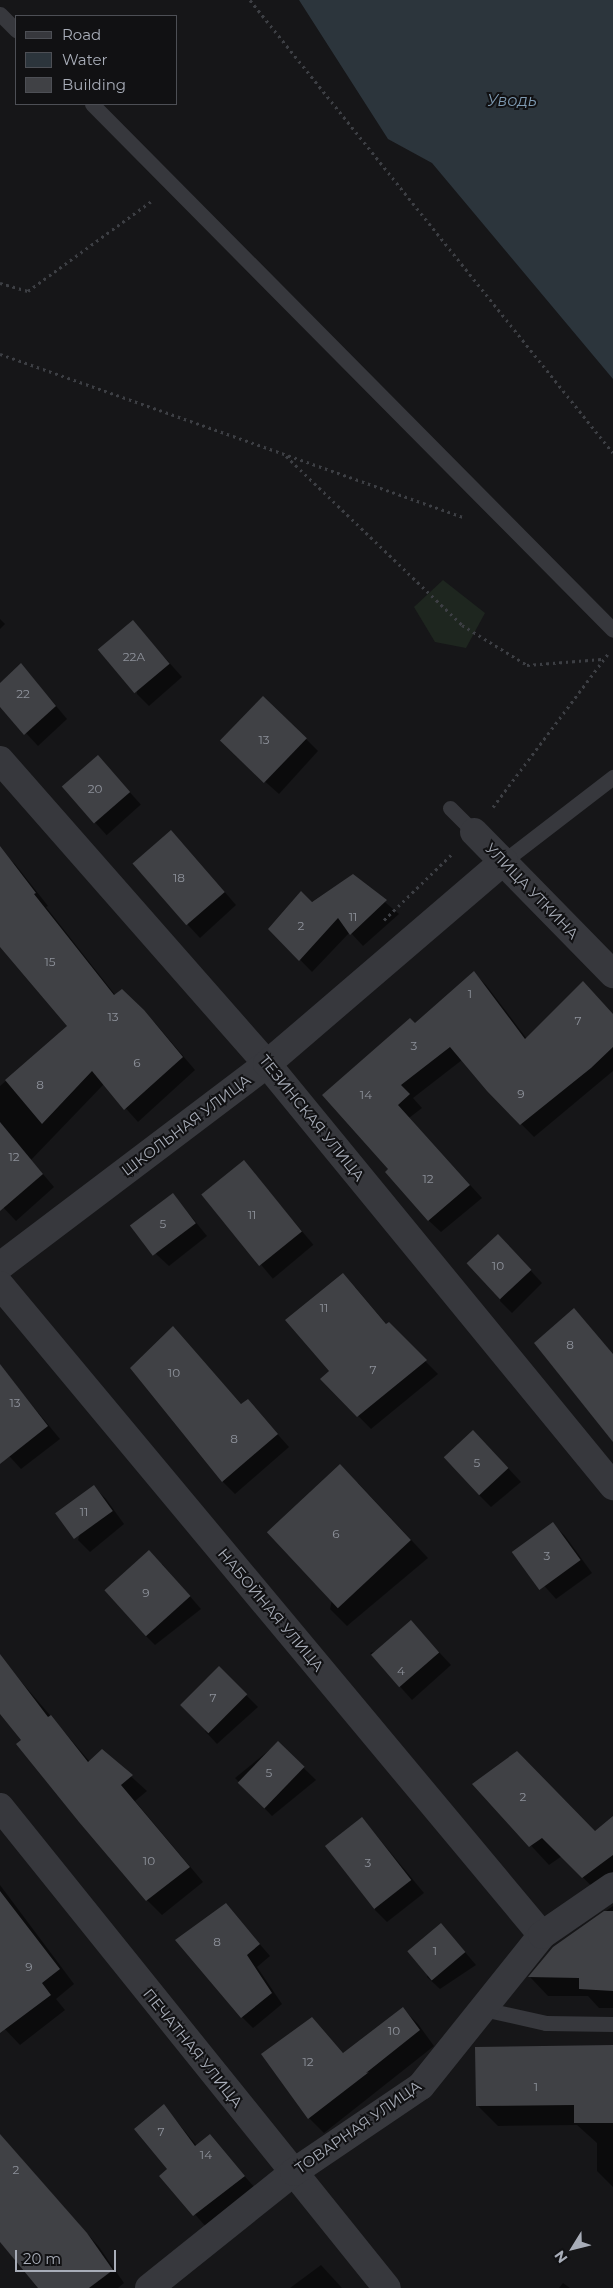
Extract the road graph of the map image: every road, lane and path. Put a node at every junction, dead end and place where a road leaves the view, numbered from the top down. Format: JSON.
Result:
{"nodes":[{"id":1,"x":250,"y":0,"type":"edge"},
{"id":2,"x":0,"y":14,"type":"edge"},
{"id":3,"x":15,"y":29,"type":"edge"},
{"id":4,"x":93,"y":105,"type":"edge"},
{"id":5,"x":174,"y":184,"type":"junction"},
{"id":6,"x":0,"y":283,"type":"edge"},
{"id":7,"x":0,"y":354,"type":"edge"},
{"id":8,"x":284,"y":453,"type":"junction"},
{"id":9,"x":613,"y":453,"type":"edge"},
{"id":10,"x":466,"y":518,"type":"dead end"},
{"id":11,"x":613,"y":630,"type":"edge"},
{"id":12,"x":613,"y":648,"type":"edge"},
{"id":13,"x":603,"y":659,"type":"junction"},
{"id":14,"x":0,"y":760,"type":"edge"},
{"id":15,"x":613,"y":777,"type":"edge"},
{"id":16,"x":450,"y":808,"type":"dead end"},
{"id":17,"x":474,"y":832,"type":"junction"},
{"id":18,"x":504,"y":861,"type":"junction"},
{"id":19,"x":613,"y":974,"type":"edge"},
{"id":20,"x":267,"y":1064,"type":"junction"},
{"id":21,"x":0,"y":1266,"type":"edge"},
{"id":22,"x":0,"y":1285,"type":"edge"},
{"id":23,"x":613,"y":1486,"type":"edge"},
{"id":24,"x":0,"y":1807,"type":"edge"},
{"id":25,"x":613,"y":1886,"type":"edge"},
{"id":26,"x":542,"y":1935,"type":"junction"},
{"id":27,"x":483,"y":2009,"type":"junction"},
{"id":28,"x":613,"y":2024,"type":"edge"},
{"id":29,"x":294,"y":2172,"type":"junction"},
{"id":30,"x":149,"y":2288,"type":"edge"},
{"id":31,"x":387,"y":2288,"type":"edge"}],
"edges":[{"from":1,"to":9,"type":"path"},
{"from":2,"to":3,"type":"lane"},
{"from":4,"to":5,"type":"lane"},
{"from":5,"to":6,"type":"path"},
{"from":5,"to":11,"type":"lane"},
{"from":7,"to":8,"type":"path"},
{"from":8,"to":10,"type":"path"},
{"from":8,"to":13,"type":"path"},
{"from":12,"to":13,"type":"path"},
{"from":13,"to":17,"type":"path"},
{"from":14,"to":20,"type":"street","name":"ТЕЗИНСКАЯ УЛИЦА"},
{"from":15,"to":18,"type":"lane"},
{"from":16,"to":17,"type":"lane","name":"УЛИЦА УТКИНА"},
{"from":17,"to":18,"type":"street","name":"УЛИЦА УТКИНА"},
{"from":18,"to":19,"type":"street","name":"УЛИЦА УТКИНА"},
{"from":18,"to":20,"type":"street","name":"ШКОЛЬНАЯ УЛИЦА"},
{"from":20,"to":21,"type":"street","name":"ШКОЛЬНАЯ УЛИЦА"},
{"from":20,"to":23,"type":"street","name":"ТЕЗИНСКАЯ УЛИЦА"},
{"from":22,"to":26,"type":"street","name":"НАБОЙНАЯ УЛИЦА"},
{"from":24,"to":29,"type":"street","name":"ПЕЧАТНАЯ УЛИЦА"},
{"from":25,"to":26,"type":"street","name":"ТОВАРНАЯ УЛИЦА"},
{"from":26,"to":27,"type":"street","name":"ТОВАРНАЯ УЛИЦА"},
{"from":27,"to":28,"type":"lane"},
{"from":27,"to":29,"type":"street","name":"ТОВАРНАЯ УЛИЦА"},
{"from":29,"to":30,"type":"street","name":"ТОВАРНАЯ УЛИЦА"},
{"from":29,"to":31,"type":"street","name":"ПЕЧАТНАЯ УЛИЦА"}]}
